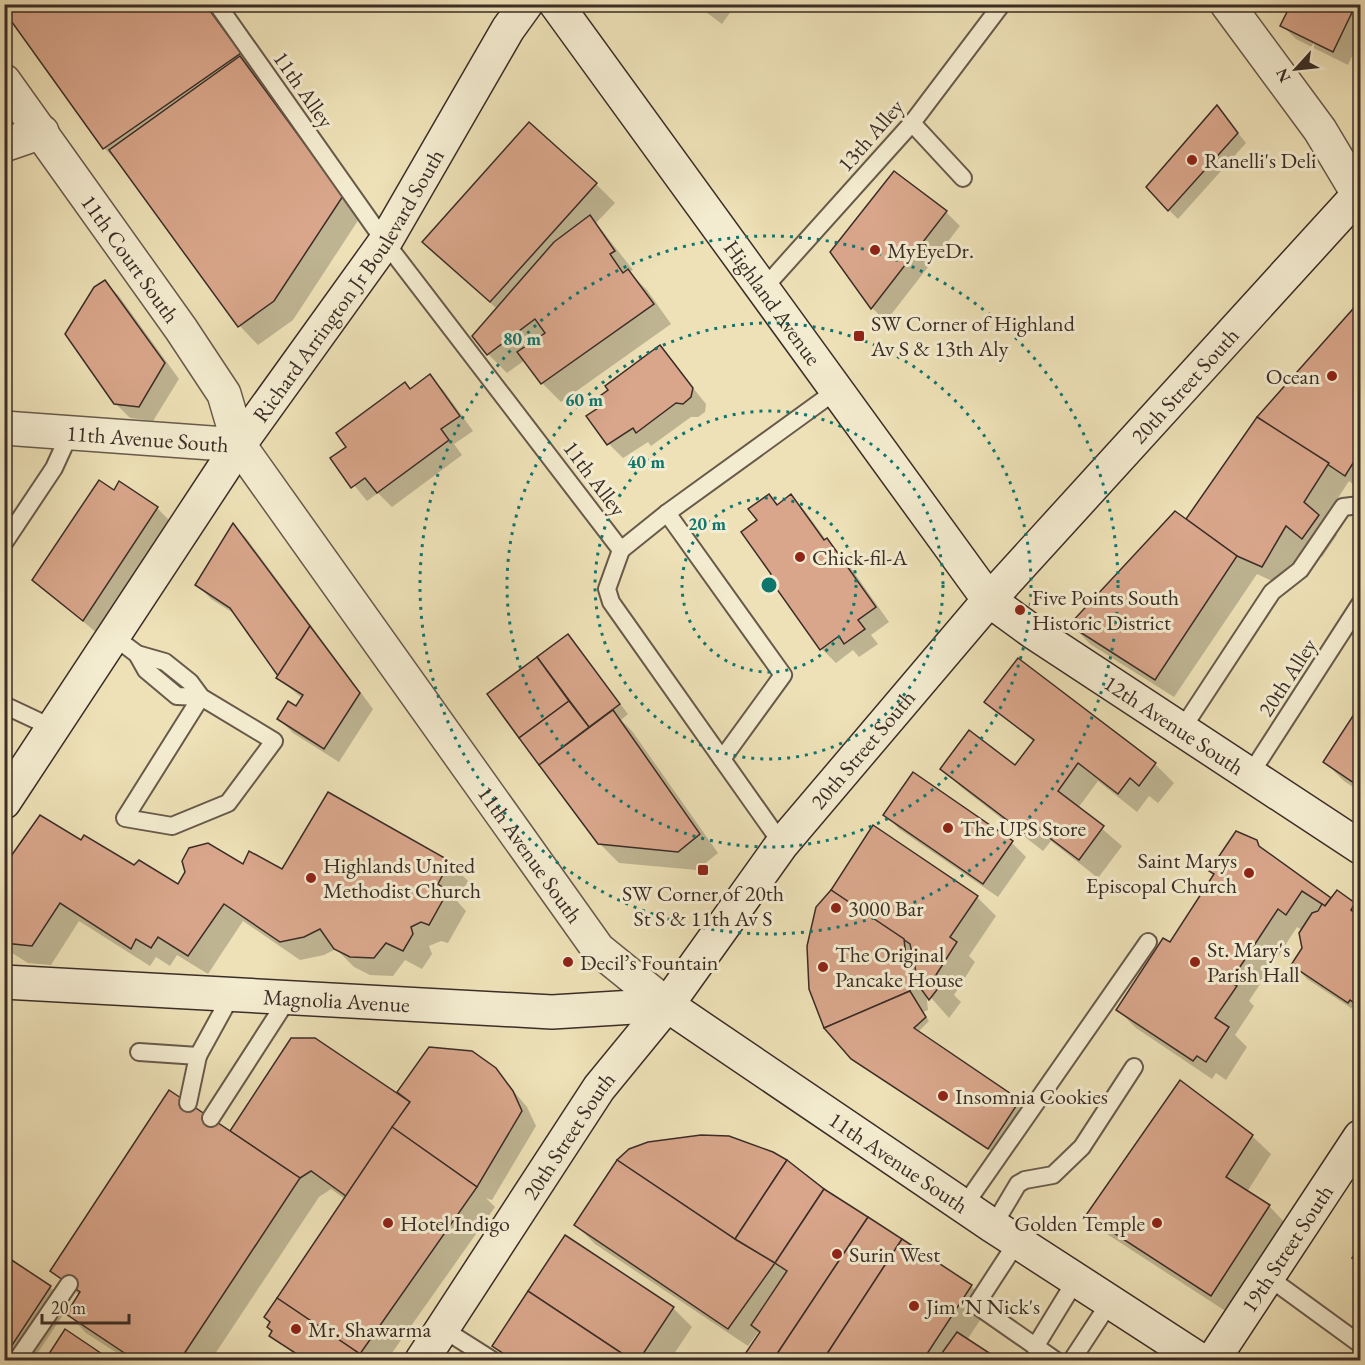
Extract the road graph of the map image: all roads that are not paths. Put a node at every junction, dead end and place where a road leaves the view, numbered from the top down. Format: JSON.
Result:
{"nodes":[{"id":1,"x":217,"y":4,"type":"edge"},
{"id":2,"x":526,"y":4,"type":"edge"},
{"id":3,"x":556,"y":4,"type":"edge"},
{"id":4,"x":1002,"y":4,"type":"edge"},
{"id":5,"x":1227,"y":4,"type":"edge"},
{"id":6,"x":4,"y":81,"type":"edge"},
{"id":7,"x":912,"y":123,"type":"junction"},
{"id":8,"x":42,"y":132,"type":"junction"},
{"id":9,"x":4,"y":145,"type":"edge"},
{"id":10,"x":963,"y":178,"type":"dead end"},
{"id":11,"x":1360,"y":192,"type":"edge"},
{"id":12,"x":385,"y":242,"type":"junction"},
{"id":13,"x":763,"y":289,"type":"junction"},
{"id":14,"x":837,"y":390,"type":"junction"},
{"id":15,"x":4,"y":428,"type":"edge"},
{"id":16,"x":70,"y":433,"type":"junction"},
{"id":17,"x":239,"y":445,"type":"junction"},
{"id":18,"x":1360,"y":505,"type":"edge"},
{"id":19,"x":667,"y":513,"type":"junction"},
{"id":20,"x":4,"y":543,"type":"edge"},
{"id":21,"x":621,"y":550,"type":"junction"},
{"id":22,"x":989,"y":600,"type":"junction"},
{"id":23,"x":1360,"y":604,"type":"edge"},
{"id":24,"x":125,"y":645,"type":"junction"},
{"id":25,"x":201,"y":697,"type":"junction"},
{"id":26,"x":4,"y":705,"type":"edge"},
{"id":27,"x":53,"y":728,"type":"junction"},
{"id":28,"x":1182,"y":729,"type":"junction"},
{"id":29,"x":722,"y":759,"type":"junction"},
{"id":30,"x":1251,"y":773,"type":"junction"},
{"id":31,"x":4,"y":802,"type":"edge"},
{"id":32,"x":782,"y":844,"type":"junction"},
{"id":33,"x":1360,"y":847,"type":"edge"},
{"id":34,"x":1148,"y":942,"type":"dead end"},
{"id":35,"x":4,"y":982,"type":"edge"},
{"id":36,"x":232,"y":994,"type":"junction"},
{"id":37,"x":289,"y":997,"type":"junction"},
{"id":38,"x":667,"y":1005,"type":"junction"},
{"id":39,"x":139,"y":1052,"type":"dead end"},
{"id":40,"x":198,"y":1056,"type":"junction"},
{"id":41,"x":1134,"y":1067,"type":"dead end"},
{"id":42,"x":188,"y":1103,"type":"dead end"},
{"id":43,"x":211,"y":1118,"type":"dead end"},
{"id":44,"x":1356,"y":1155,"type":"edge"},
{"id":45,"x":964,"y":1206,"type":"junction"},
{"id":46,"x":1005,"y":1234,"type":"junction"},
{"id":47,"x":1268,"y":1277,"type":"junction"},
{"id":48,"x":1076,"y":1280,"type":"junction"},
{"id":49,"x":69,"y":1284,"type":"dead end"},
{"id":50,"x":1110,"y":1302,"type":"junction"},
{"id":51,"x":443,"y":1329,"type":"junction"},
{"id":52,"x":1360,"y":1344,"type":"edge"},
{"id":53,"x":1035,"y":1347,"type":"junction"},
{"id":54,"x":17,"y":1360,"type":"edge"},
{"id":55,"x":422,"y":1360,"type":"edge"},
{"id":56,"x":492,"y":1360,"type":"edge"},
{"id":57,"x":1055,"y":1360,"type":"edge"},
{"id":58,"x":1072,"y":1360,"type":"edge"},
{"id":59,"x":1200,"y":1360,"type":"edge"},
{"id":60,"x":1213,"y":1360,"type":"edge"}],
"edges":[{"from":1,"to":12,"type":"lane","name":"11th Alley"},
{"from":2,"to":12,"type":"street","name":"Richard Arrington Jr Boulevard South"},
{"from":3,"to":13,"type":"street","name":"Highland Avenue"},
{"from":4,"to":7,"type":"lane","name":"13th Alley"},
{"from":5,"to":11,"type":"street"},
{"from":6,"to":8,"type":"street","name":"11th Court South"},
{"from":7,"to":10,"type":"lane"},
{"from":7,"to":13,"type":"lane","name":"13th Alley"},
{"from":8,"to":9,"type":"street"},
{"from":8,"to":17,"type":"street","name":"11th Court South"},
{"from":11,"to":22,"type":"street","name":"20th Street South"},
{"from":12,"to":17,"type":"street","name":"Richard Arrington Jr Boulevard South"},
{"from":12,"to":21,"type":"lane","name":"11th Alley"},
{"from":13,"to":14,"type":"street","name":"Highland Avenue"},
{"from":14,"to":19,"type":"lane"},
{"from":14,"to":22,"type":"street","name":"Highland Avenue"},
{"from":15,"to":16,"type":"street","name":"11th Avenue South"},
{"from":16,"to":17,"type":"street","name":"11th Avenue South"},
{"from":16,"to":20,"type":"lane"},
{"from":17,"to":24,"type":"street","name":"Richard Arrington Jr Boulevard South"},
{"from":17,"to":38,"type":"street","name":"11th Avenue South"},
{"from":18,"to":28,"type":"lane"},
{"from":19,"to":21,"type":"lane"},
{"from":19,"to":29,"type":"lane"},
{"from":21,"to":29,"type":"lane","name":"11th Alley"},
{"from":22,"to":28,"type":"street","name":"12th Avenue South"},
{"from":22,"to":32,"type":"street","name":"20th Street South"},
{"from":23,"to":30,"type":"lane","name":"20th Alley"},
{"from":24,"to":25,"type":"lane"},
{"from":24,"to":27,"type":"street","name":"Richard Arrington Jr Boulevard South"},
{"from":25,"to":25,"type":"lane"},
{"from":26,"to":27,"type":"lane"},
{"from":27,"to":31,"type":"street","name":"Richard Arrington Jr Boulevard South"},
{"from":28,"to":30,"type":"street","name":"12th Avenue South"},
{"from":29,"to":32,"type":"lane","name":"11th Alley"},
{"from":30,"to":33,"type":"street","name":"12th Avenue South"},
{"from":32,"to":38,"type":"street","name":"20th Street South"},
{"from":34,"to":45,"type":"lane"},
{"from":35,"to":36,"type":"street","name":"Magnolia Avenue"},
{"from":36,"to":37,"type":"street","name":"Magnolia Avenue"},
{"from":36,"to":40,"type":"lane"},
{"from":37,"to":38,"type":"street","name":"Magnolia Avenue"},
{"from":37,"to":43,"type":"lane"},
{"from":38,"to":45,"type":"street","name":"11th Avenue South"},
{"from":38,"to":51,"type":"street","name":"20th Street South"},
{"from":39,"to":40,"type":"lane"},
{"from":40,"to":42,"type":"lane"},
{"from":41,"to":46,"type":"lane"},
{"from":44,"to":47,"type":"street","name":"19th Street South"},
{"from":45,"to":46,"type":"street","name":"11th Avenue South"},
{"from":46,"to":48,"type":"street","name":"11th Avenue South"},
{"from":46,"to":53,"type":"lane"},
{"from":47,"to":52,"type":"lane"},
{"from":47,"to":60,"type":"street","name":"19th Street South"},
{"from":48,"to":50,"type":"street","name":"11th Avenue South"},
{"from":48,"to":53,"type":"lane"},
{"from":49,"to":54,"type":"lane"},
{"from":50,"to":58,"type":"lane"},
{"from":50,"to":59,"type":"street","name":"11th Avenue South"},
{"from":51,"to":55,"type":"street","name":"20th Street South"},
{"from":51,"to":56,"type":"lane"},
{"from":53,"to":57,"type":"lane"}]}
